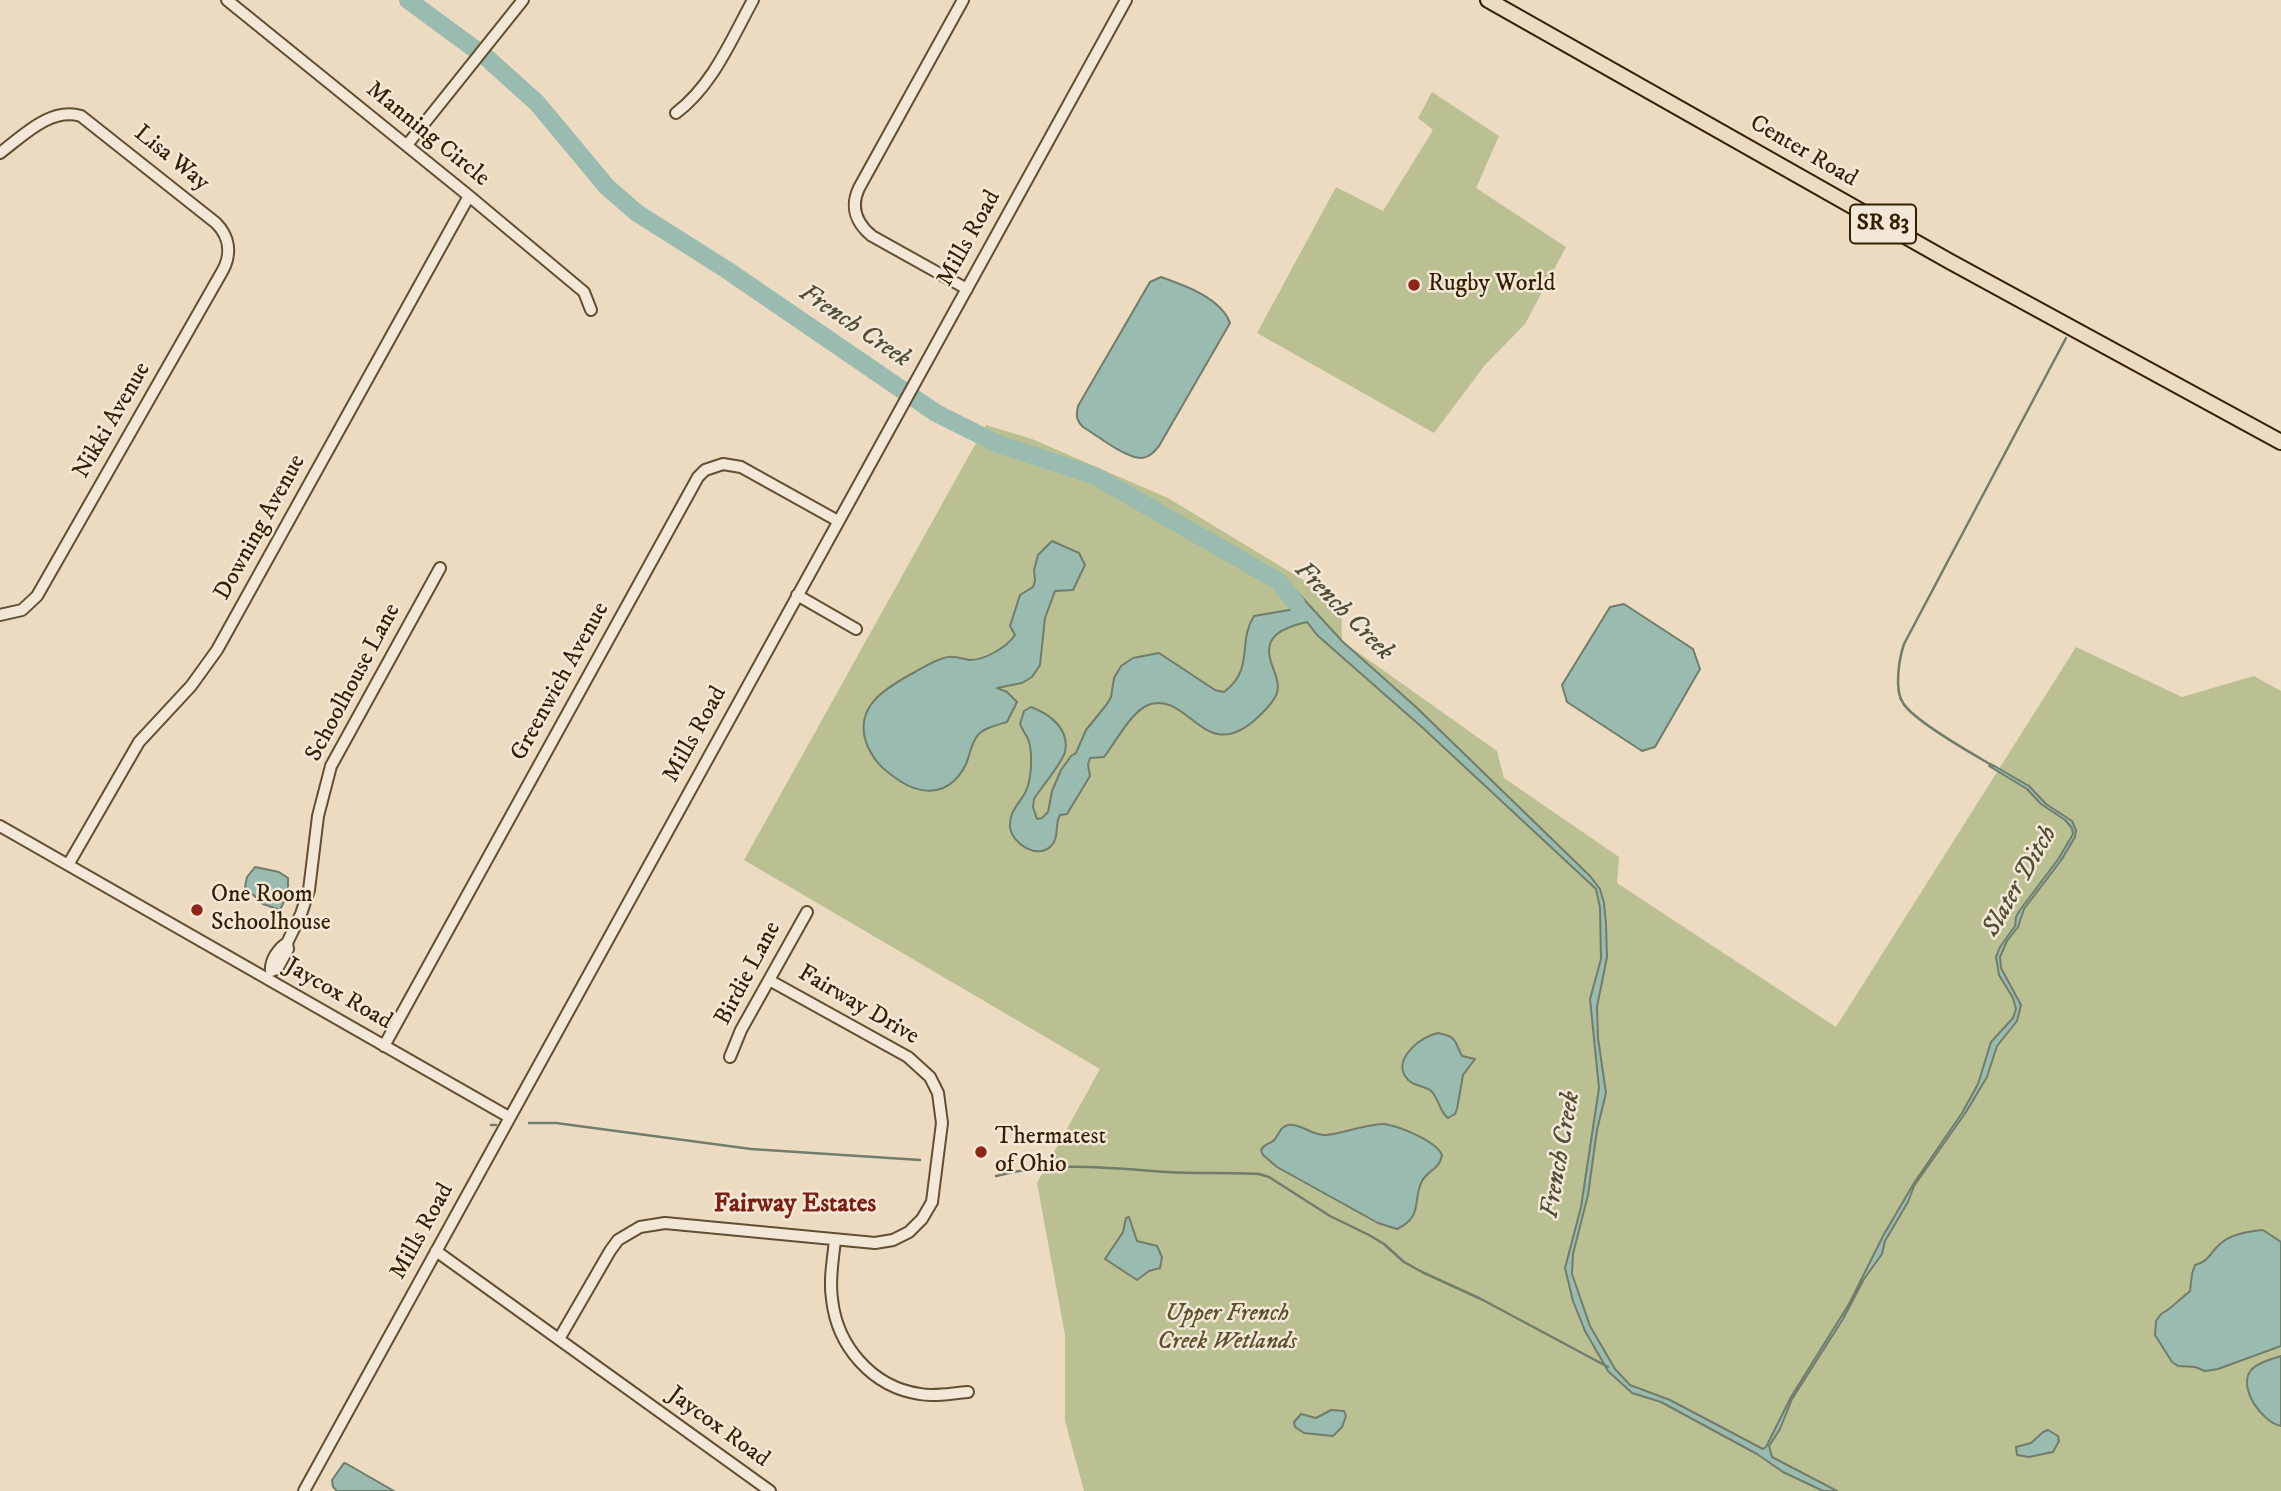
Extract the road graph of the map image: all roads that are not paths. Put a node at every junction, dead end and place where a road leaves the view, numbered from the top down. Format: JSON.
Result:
{"nodes":[{"id":1,"x":227,"y":0,"type":"edge"},
{"id":2,"x":523,"y":0,"type":"edge"},
{"id":3,"x":963,"y":0,"type":"edge"},
{"id":4,"x":1126,"y":0,"type":"edge"},
{"id":5,"x":1488,"y":0,"type":"edge"},
{"id":6,"x":752,"y":1,"type":"edge"},
{"id":7,"x":676,"y":114,"type":"dead end"},
{"id":8,"x":407,"y":145,"type":"junction"},
{"id":9,"x":0,"y":153,"type":"edge"},
{"id":10,"x":470,"y":196,"type":"junction"},
{"id":11,"x":228,"y":246,"type":"joint"},
{"id":12,"x":967,"y":289,"type":"junction"},
{"id":13,"x":591,"y":310,"type":"dead end"},
{"id":14,"x":2281,"y":442,"type":"edge"},
{"id":15,"x":838,"y":521,"type":"junction"},
{"id":16,"x":440,"y":568,"type":"dead end"},
{"id":17,"x":797,"y":595,"type":"junction"},
{"id":18,"x":0,"y":615,"type":"edge"},
{"id":19,"x":856,"y":629,"type":"dead end"},
{"id":20,"x":0,"y":826,"type":"edge"},
{"id":21,"x":68,"y":865,"type":"junction"},
{"id":22,"x":807,"y":912,"type":"dead end"},
{"id":23,"x":269,"y":975,"type":"junction"},
{"id":24,"x":769,"y":980,"type":"junction"},
{"id":25,"x":384,"y":1046,"type":"junction"},
{"id":26,"x":730,"y":1057,"type":"dead end"},
{"id":27,"x":509,"y":1117,"type":"junction"},
{"id":28,"x":835,"y":1240,"type":"junction"},
{"id":29,"x":436,"y":1251,"type":"junction"},
{"id":30,"x":559,"y":1339,"type":"junction"},
{"id":31,"x":968,"y":1392,"type":"dead end"},
{"id":32,"x":304,"y":1491,"type":"edge"},
{"id":33,"x":770,"y":1491,"type":"edge"}],
"edges":[{"from":1,"to":8,"type":"street","name":"Manning Circle"},
{"from":2,"to":8,"type":"street"},
{"from":3,"to":12,"type":"street"},
{"from":4,"to":12,"type":"street","name":"Mills Road"},
{"from":5,"to":14,"type":"main road","name":"Center Road","number":"SR 83"},
{"from":6,"to":7,"type":"street"},
{"from":8,"to":10,"type":"street","name":"Manning Circle"},
{"from":9,"to":11,"type":"street","name":"Lisa Way"},
{"from":10,"to":13,"type":"street","name":"Manning Circle"},
{"from":10,"to":21,"type":"street","name":"Downing Avenue"},
{"from":11,"to":18,"type":"street","name":"Nikki Avenue"},
{"from":12,"to":15,"type":"street","name":"Mills Road"},
{"from":15,"to":17,"type":"street","name":"Mills Road"},
{"from":15,"to":25,"type":"street","name":"Greenwich Avenue"},
{"from":16,"to":23,"type":"street","name":"Schoolhouse Lane"},
{"from":17,"to":19,"type":"street"},
{"from":17,"to":27,"type":"street","name":"Mills Road"},
{"from":20,"to":21,"type":"street","name":"Jaycox Road"},
{"from":21,"to":23,"type":"street","name":"Jaycox Road"},
{"from":22,"to":24,"type":"street","name":"Birdie Lane"},
{"from":23,"to":25,"type":"street","name":"Jaycox Road"},
{"from":24,"to":26,"type":"street","name":"Birdie Lane"},
{"from":24,"to":28,"type":"street","name":"Fairway Drive"},
{"from":25,"to":27,"type":"street","name":"Jaycox Road"},
{"from":27,"to":29,"type":"street","name":"Mills Road"},
{"from":28,"to":30,"type":"street","name":"Fairway Drive"},
{"from":28,"to":31,"type":"street"},
{"from":29,"to":30,"type":"street","name":"Jaycox Road"},
{"from":29,"to":32,"type":"street","name":"Mills Road"},
{"from":30,"to":33,"type":"street","name":"Jaycox Road"}]}
